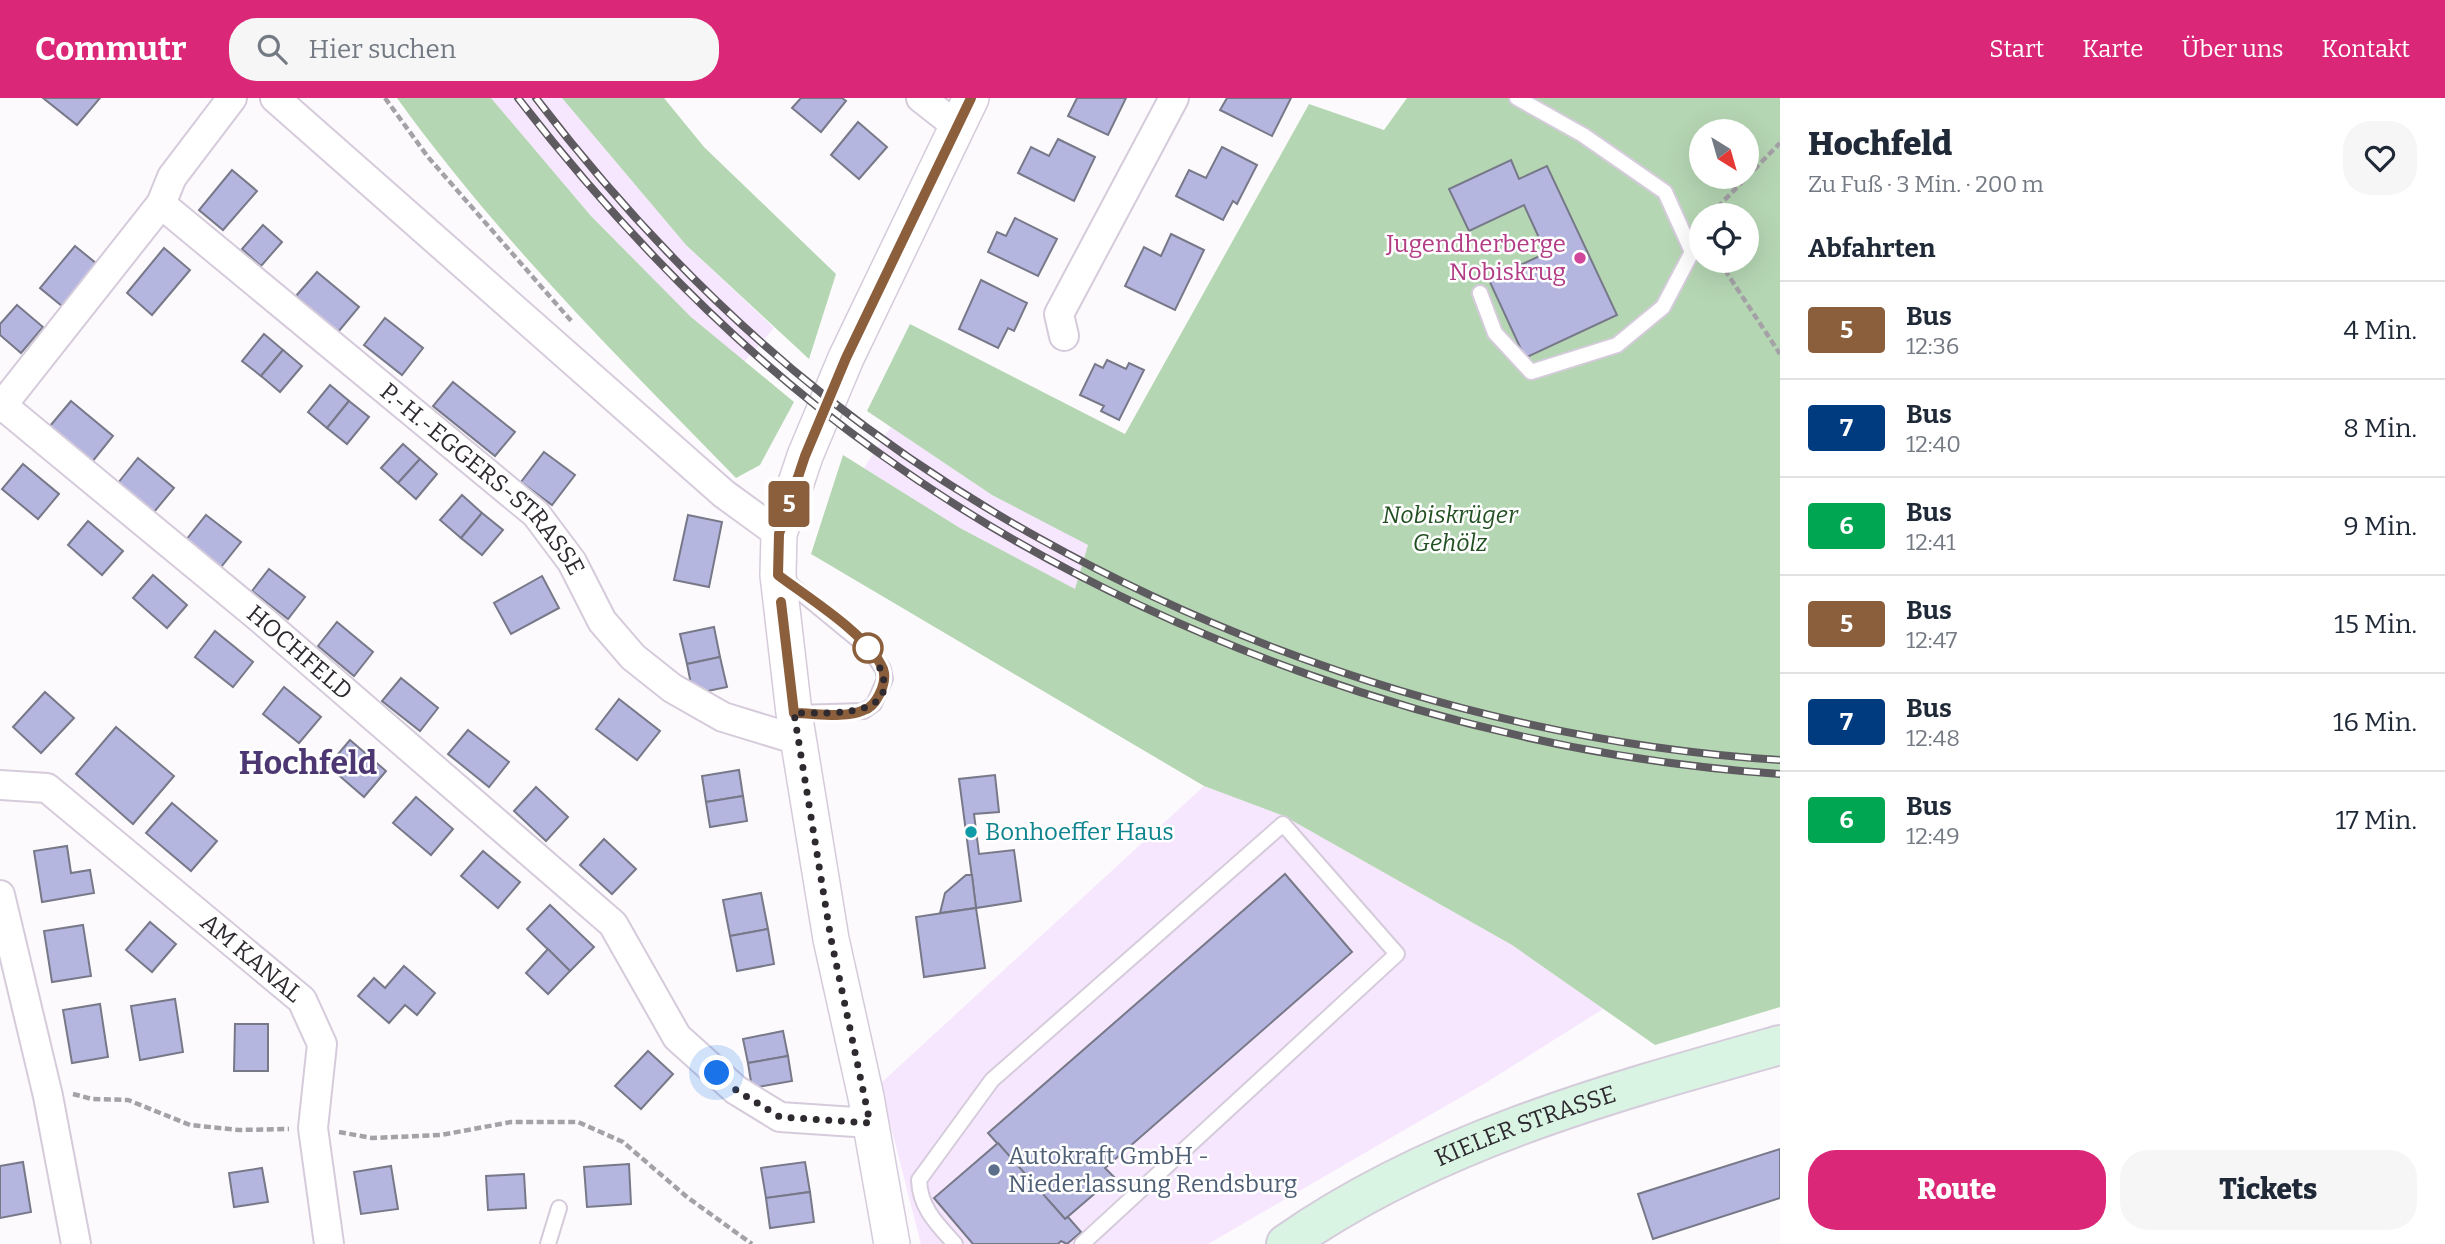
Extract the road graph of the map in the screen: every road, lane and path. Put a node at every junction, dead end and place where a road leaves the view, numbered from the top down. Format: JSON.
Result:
{"nodes":[{"id":1,"x":232,"y":98,"type":"edge"},
{"id":2,"x":275,"y":98,"type":"edge"},
{"id":3,"x":385,"y":98,"type":"edge"},
{"id":4,"x":921,"y":98,"type":"edge"},
{"id":5,"x":1174,"y":98,"type":"edge"},
{"id":6,"x":1517,"y":98,"type":"edge"},
{"id":7,"x":964,"y":112,"type":"edge"},
{"id":8,"x":1780,"y":143,"type":"edge"},
{"id":9,"x":1722,"y":203,"type":"edge"},
{"id":10,"x":161,"y":204,"type":"junction"},
{"id":11,"x":1727,"y":273,"type":"edge"},
{"id":12,"x":1480,"y":293,"type":"dead end"},
{"id":13,"x":578,"y":329,"type":"dead end"},
{"id":14,"x":1064,"y":336,"type":"dead end"},
{"id":15,"x":1780,"y":354,"type":"edge"},
{"id":16,"x":1,"y":407,"type":"edge"},
{"id":17,"x":779,"y":534,"type":"junction"},
{"id":18,"x":778,"y":575,"type":"junction"},
{"id":19,"x":796,"y":726,"type":"junction"},
{"id":20,"x":0,"y":785,"type":"edge"},
{"id":21,"x":0,"y":895,"type":"edge"},
{"id":22,"x":1780,"y":1045,"type":"edge"},
{"id":23,"x":48,"y":1096,"type":"junction"},
{"id":24,"x":870,"y":1123,"type":"junction"},
{"id":25,"x":313,"y":1128,"type":"junction"},
{"id":26,"x":559,"y":1208,"type":"dead end"},
{"id":27,"x":76,"y":1244,"type":"edge"},
{"id":28,"x":329,"y":1244,"type":"edge"},
{"id":29,"x":548,"y":1244,"type":"edge"},
{"id":30,"x":752,"y":1244,"type":"edge"},
{"id":31,"x":892,"y":1244,"type":"edge"},
{"id":32,"x":956,"y":1244,"type":"edge"},
{"id":33,"x":1082,"y":1244,"type":"edge"},
{"id":34,"x":1286,"y":1244,"type":"edge"}],
"edges":[{"from":1,"to":10,"type":"street","name":"HOCHFELD"},
{"from":2,"to":17,"type":"street"},
{"from":3,"to":13,"type":"path"},
{"from":4,"to":7,"type":"street"},
{"from":5,"to":14,"type":"street"},
{"from":6,"to":12,"type":"lane"},
{"from":7,"to":17,"type":"street"},
{"from":8,"to":9,"type":"path"},
{"from":10,"to":16,"type":"street","name":"HOCHFELD"},
{"from":10,"to":19,"type":"street","name":"P.-H.-EGGERS-STRASSE"},
{"from":11,"to":15,"type":"path"},
{"from":16,"to":24,"type":"street","name":"HOCHFELD"},
{"from":17,"to":18,"type":"street"},
{"from":18,"to":19,"type":"street"},
{"from":18,"to":19,"type":"lane"},
{"from":19,"to":24,"type":"street"},
{"from":20,"to":25,"type":"street","name":"AM KANAL"},
{"from":21,"to":23,"type":"street"},
{"from":22,"to":34,"type":"main road","name":"KIELER STRASSE"},
{"from":23,"to":25,"type":"path"},
{"from":23,"to":27,"type":"street"},
{"from":24,"to":31,"type":"street"},
{"from":25,"to":28,"type":"street","name":"AM KANAL"},
{"from":25,"to":30,"type":"path"},
{"from":26,"to":29,"type":"lane"},
{"from":32,"to":33,"type":"lane"}]}
